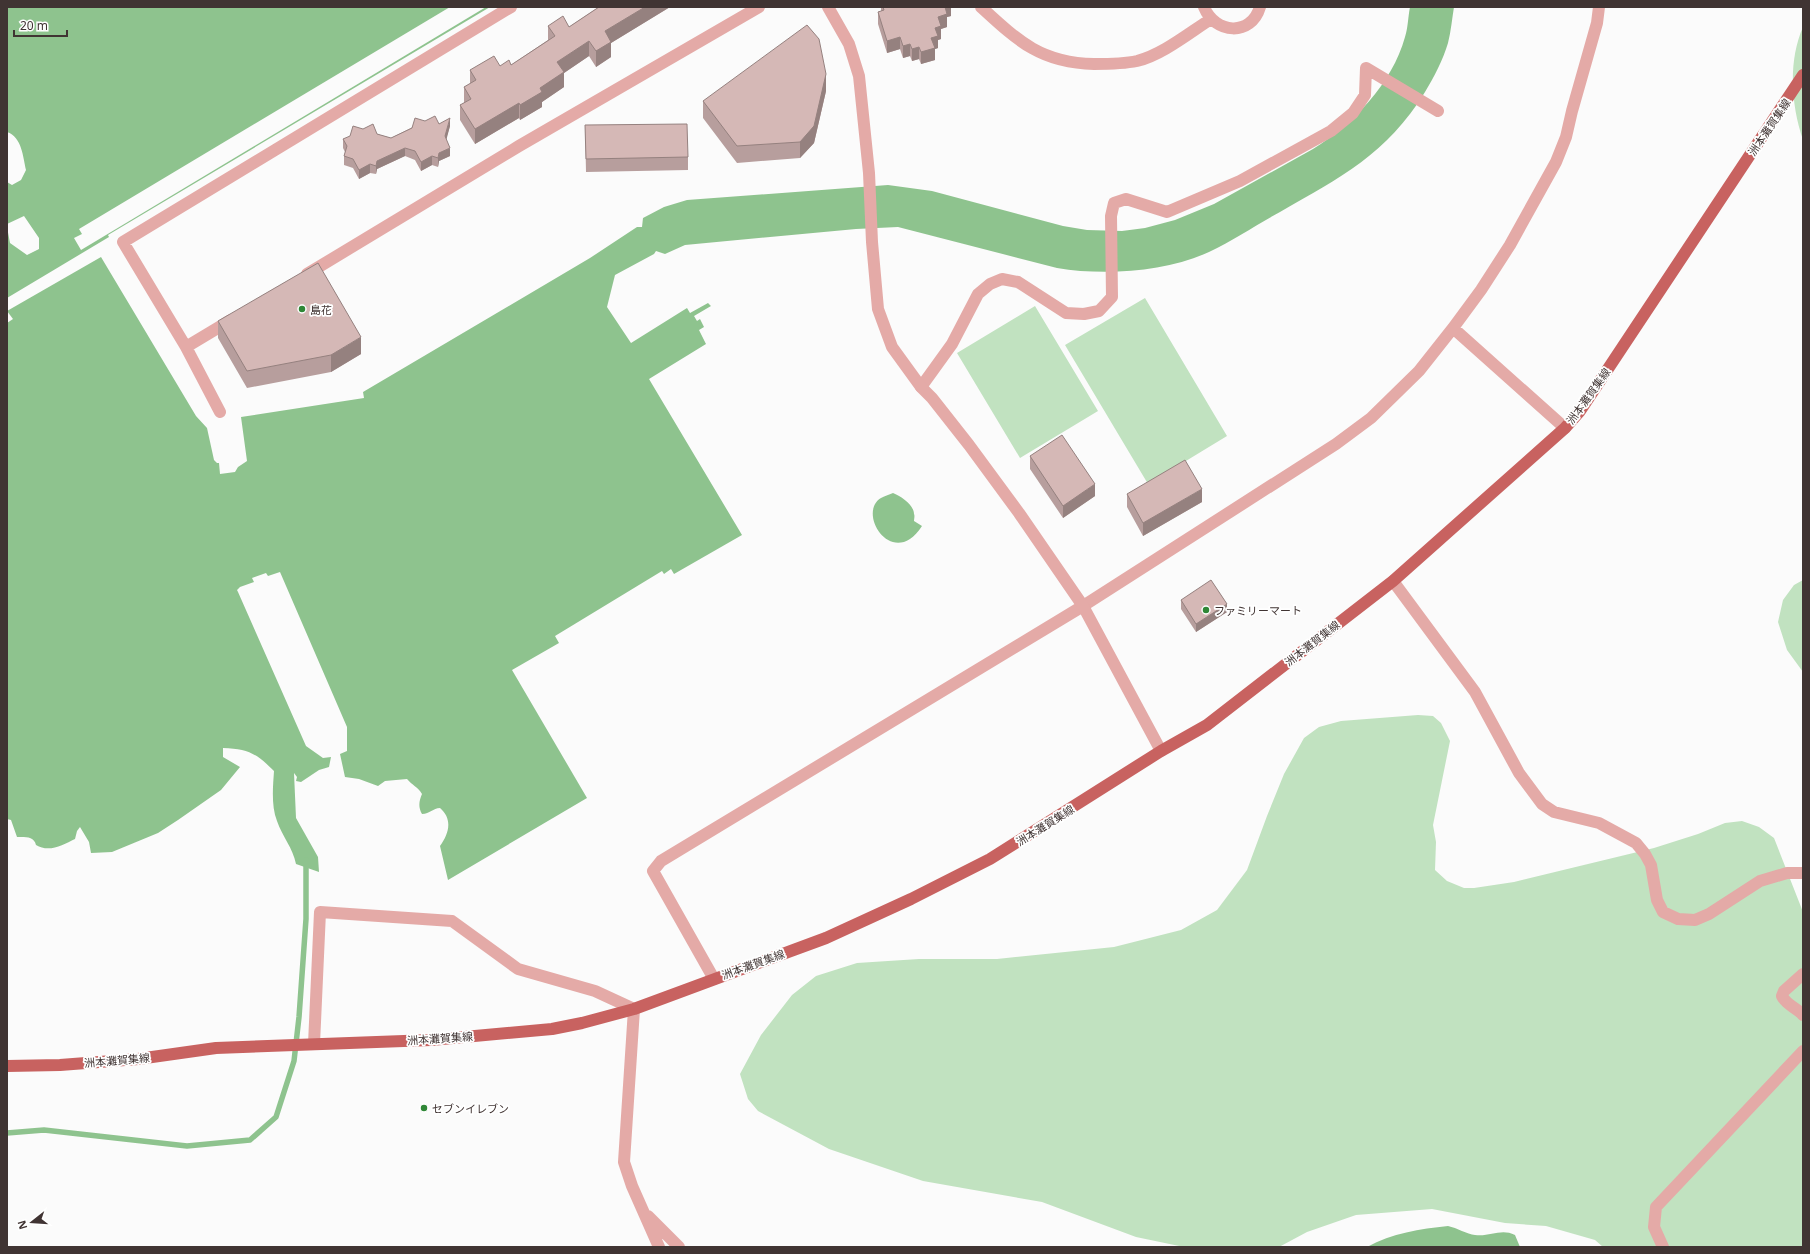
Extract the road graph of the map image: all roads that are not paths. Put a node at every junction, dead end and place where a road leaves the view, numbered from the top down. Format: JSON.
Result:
{"nodes":[{"id":1,"x":511,"y":7,"type":"edge"},
{"id":2,"x":759,"y":7,"type":"edge"},
{"id":3,"x":828,"y":7,"type":"edge"},
{"id":4,"x":980,"y":7,"type":"edge"},
{"id":5,"x":1204,"y":7,"type":"edge"},
{"id":6,"x":1260,"y":7,"type":"edge"},
{"id":7,"x":1600,"y":7,"type":"edge"},
{"id":8,"x":1211,"y":19,"type":"junction"},
{"id":9,"x":1803,"y":75,"type":"edge"},
{"id":10,"x":1438,"y":111,"type":"dead end"},
{"id":11,"x":295,"y":281,"type":"edge"},
{"id":12,"x":241,"y":314,"type":"edge"},
{"id":13,"x":1454,"y":328,"type":"junction"},
{"id":14,"x":186,"y":347,"type":"junction"},
{"id":15,"x":921,"y":387,"type":"junction"},
{"id":16,"x":220,"y":412,"type":"dead end"},
{"id":17,"x":1565,"y":428,"type":"junction"},
{"id":18,"x":1393,"y":581,"type":"junction"},
{"id":19,"x":1083,"y":606,"type":"junction"},
{"id":20,"x":1161,"y":751,"type":"junction"},
{"id":21,"x":1803,"y":873,"type":"edge"},
{"id":22,"x":1803,"y":974,"type":"edge"},
{"id":23,"x":714,"y":979,"type":"junction"},
{"id":24,"x":634,"y":1009,"type":"junction"},
{"id":25,"x":1803,"y":1015,"type":"edge"},
{"id":26,"x":310,"y":1044,"type":"junction"},
{"id":27,"x":1803,"y":1051,"type":"edge"},
{"id":28,"x":7,"y":1066,"type":"edge"},
{"id":29,"x":640,"y":1208,"type":"junction"},
{"id":30,"x":659,"y":1247,"type":"edge"},
{"id":31,"x":679,"y":1247,"type":"edge"},
{"id":32,"x":1663,"y":1247,"type":"edge"}],
"edges":[{"from":1,"to":14,"type":"street"},
{"from":2,"to":11,"type":"street"},
{"from":3,"to":15,"type":"street"},
{"from":4,"to":8,"type":"street"},
{"from":5,"to":8,"type":"street"},
{"from":6,"to":8,"type":"street"},
{"from":7,"to":13,"type":"street"},
{"from":9,"to":17,"type":"main road","name":"洲本灘賀集線"},
{"from":10,"to":15,"type":"street"},
{"from":12,"to":14,"type":"street"},
{"from":13,"to":17,"type":"street"},
{"from":13,"to":19,"type":"street"},
{"from":14,"to":16,"type":"street"},
{"from":15,"to":19,"type":"street"},
{"from":17,"to":18,"type":"main road","name":"洲本灘賀集線"},
{"from":18,"to":20,"type":"main road","name":"洲本灘賀集線"},
{"from":18,"to":21,"type":"street"},
{"from":19,"to":20,"type":"street"},
{"from":19,"to":23,"type":"street"},
{"from":20,"to":23,"type":"main road","name":"洲本灘賀集線"},
{"from":22,"to":25,"type":"street"},
{"from":23,"to":24,"type":"main road","name":"洲本灘賀集線"},
{"from":24,"to":26,"type":"main road","name":"洲本灘賀集線"},
{"from":24,"to":26,"type":"street"},
{"from":24,"to":29,"type":"street"},
{"from":26,"to":28,"type":"main road","name":"洲本灘賀集線"},
{"from":27,"to":32,"type":"street"},
{"from":29,"to":30,"type":"street"},
{"from":29,"to":31,"type":"street"}]}
